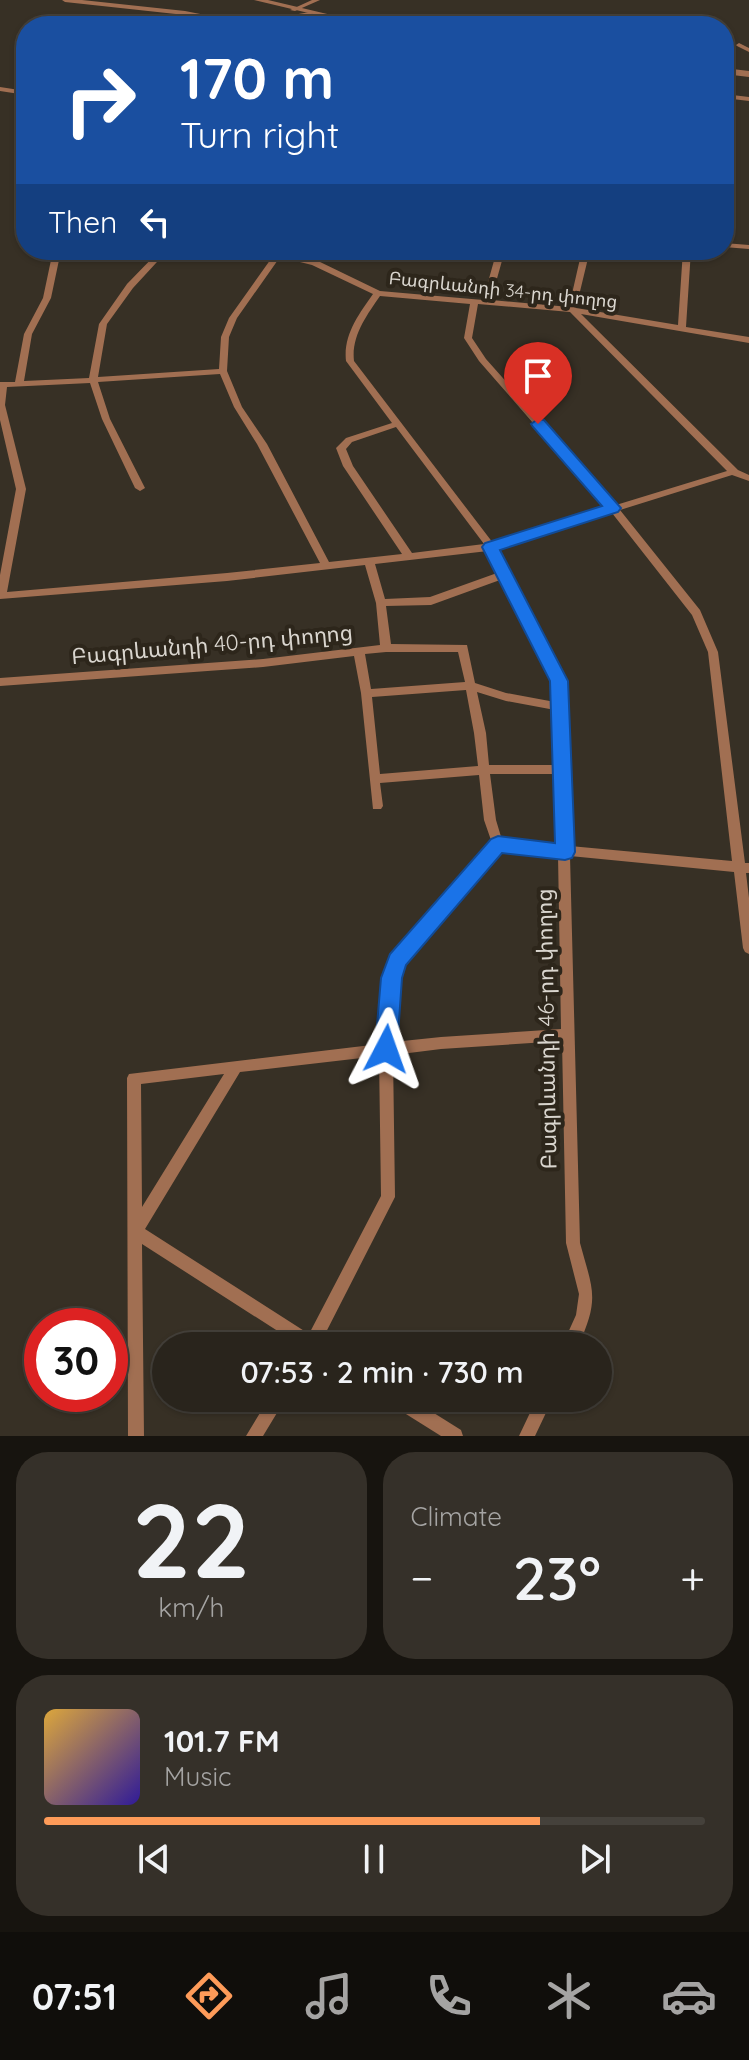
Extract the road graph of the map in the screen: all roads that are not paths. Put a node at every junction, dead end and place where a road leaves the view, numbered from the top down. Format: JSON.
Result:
{"nodes":[{"id":1,"x":65,"y":0,"type":"edge"},
{"id":2,"x":258,"y":0,"type":"edge"},
{"id":3,"x":317,"y":0,"type":"edge"},
{"id":4,"x":293,"y":10,"type":"junction"},
{"id":5,"x":310,"y":14,"type":"junction"},
{"id":6,"x":200,"y":16,"type":"edge"},
{"id":7,"x":298,"y":16,"type":"edge"},
{"id":8,"x":316,"y":16,"type":"edge"},
{"id":9,"x":749,"y":40,"type":"edge"},
{"id":10,"x":749,"y":50,"type":"edge"},
{"id":11,"x":55,"y":260,"type":"edge"},
{"id":12,"x":155,"y":260,"type":"edge"},
{"id":13,"x":274,"y":260,"type":"edge"},
{"id":14,"x":303,"y":260,"type":"edge"},
{"id":15,"x":497,"y":260,"type":"edge"},
{"id":16,"x":584,"y":260,"type":"edge"},
{"id":17,"x":686,"y":260,"type":"edge"},
{"id":18,"x":378,"y":293,"type":"junction"},
{"id":19,"x":480,"y":302,"type":"junction"},
{"id":20,"x":572,"y":310,"type":"junction"},
{"id":21,"x":682,"y":328,"type":"junction"},
{"id":22,"x":749,"y":340,"type":"edge"},
{"id":23,"x":223,"y":371,"type":"junction"},
{"id":24,"x":93,"y":380,"type":"junction"},
{"id":25,"x":19,"y":384,"type":"junction"},
{"id":26,"x":2,"y":385,"type":"edge"},
{"id":27,"x":397,"y":424,"type":"junction"},
{"id":28,"x":733,"y":472,"type":"junction"},
{"id":29,"x":749,"y":478,"type":"edge"},
{"id":30,"x":749,"y":485,"type":"edge"},
{"id":31,"x":140,"y":488,"type":"dead end"},
{"id":32,"x":613,"y":508,"type":"junction"},
{"id":33,"x":491,"y":547,"type":"junction"},
{"id":34,"x":409,"y":556,"type":"junction"},
{"id":35,"x":369,"y":561,"type":"junction"},
{"id":36,"x":326,"y":565,"type":"junction"},
{"id":37,"x":503,"y":575,"type":"junction"},
{"id":38,"x":381,"y":603,"type":"junction"},
{"id":39,"x":386,"y":648,"type":"junction"},
{"id":40,"x":359,"y":651,"type":"junction"},
{"id":41,"x":0,"y":682,"type":"edge"},
{"id":42,"x":472,"y":686,"type":"junction"},
{"id":43,"x":366,"y":693,"type":"junction"},
{"id":44,"x":559,"y":707,"type":"junction"},
{"id":45,"x":561,"y":769,"type":"junction"},
{"id":46,"x":484,"y":770,"type":"junction"},
{"id":47,"x":375,"y":779,"type":"junction"},
{"id":48,"x":377,"y":806,"type":"dead end"},
{"id":49,"x":498,"y":844,"type":"junction"},
{"id":50,"x":565,"y":852,"type":"junction"},
{"id":51,"x":744,"y":867,"type":"edge"},
{"id":52,"x":749,"y":948,"type":"edge"},
{"id":53,"x":567,"y":1035,"type":"junction"},
{"id":54,"x":386,"y":1049,"type":"junction"},
{"id":55,"x":236,"y":1067,"type":"junction"},
{"id":56,"x":135,"y":1231,"type":"junction"},
{"id":57,"x":292,"y":1332,"type":"edge"},
{"id":58,"x":319,"y":1332,"type":"edge"},
{"id":59,"x":577,"y":1332,"type":"edge"},
{"id":60,"x":269,"y":1412,"type":"edge"},
{"id":61,"x":418,"y":1412,"type":"edge"},
{"id":62,"x":538,"y":1412,"type":"edge"},
{"id":63,"x":136,"y":1436,"type":"edge"},
{"id":64,"x":254,"y":1436,"type":"edge"},
{"id":65,"x":455,"y":1436,"type":"edge"},
{"id":66,"x":527,"y":1436,"type":"edge"}],
"edges":[{"from":1,"to":6,"type":"street"},
{"from":2,"to":4,"type":"street"},
{"from":3,"to":4,"type":"street"},
{"from":4,"to":5,"type":"street"},
{"from":5,"to":7,"type":"street"},
{"from":5,"to":8,"type":"street"},
{"from":9,"to":10,"type":"street"},
{"from":11,"to":25,"type":"street"},
{"from":12,"to":24,"type":"street"},
{"from":13,"to":23,"type":"street"},
{"from":14,"to":18,"type":"street","name":"Բագրևանդի 34-րդ փողոց"},
{"from":15,"to":19,"type":"street"},
{"from":16,"to":20,"type":"street"},
{"from":17,"to":21,"type":"street"},
{"from":18,"to":19,"type":"street","name":"Բագրևանդի 34-րդ փողոց"},
{"from":18,"to":27,"type":"street"},
{"from":19,"to":20,"type":"street","name":"Բագրևանդի 34-րդ փողոց"},
{"from":19,"to":32,"type":"street"},
{"from":20,"to":21,"type":"street","name":"Բագրևանդի 34-րդ փողոց"},
{"from":20,"to":28,"type":"street"},
{"from":21,"to":22,"type":"street","name":"Բագրևանդի 34-րդ փողոց"},
{"from":23,"to":24,"type":"street"},
{"from":23,"to":36,"type":"street"},
{"from":24,"to":25,"type":"street"},
{"from":24,"to":31,"type":"street"},
{"from":25,"to":26,"type":"street"},
{"from":26,"to":36,"type":"street"},
{"from":27,"to":33,"type":"street"},
{"from":27,"to":34,"type":"street"},
{"from":28,"to":29,"type":"street"},
{"from":28,"to":30,"type":"street"},
{"from":28,"to":32,"type":"street"},
{"from":32,"to":33,"type":"street"},
{"from":32,"to":51,"type":"street"},
{"from":33,"to":34,"type":"street"},
{"from":33,"to":37,"type":"street"},
{"from":34,"to":35,"type":"street"},
{"from":35,"to":36,"type":"street"},
{"from":35,"to":38,"type":"street","name":"Բագրևանդի 40-րդ փողոց"},
{"from":37,"to":38,"type":"street"},
{"from":37,"to":44,"type":"street","name":"Բագրևանդի 46-րդ փողոց"},
{"from":38,"to":39,"type":"street","name":"Բագրևանդի 40-րդ փողոց"},
{"from":39,"to":40,"type":"street","name":"Բագրևանդի 40-րդ փողոց"},
{"from":39,"to":42,"type":"street"},
{"from":40,"to":41,"type":"street","name":"Բագրևանդի 40-րդ փողոց"},
{"from":40,"to":43,"type":"street"},
{"from":42,"to":43,"type":"street"},
{"from":42,"to":44,"type":"street"},
{"from":42,"to":46,"type":"street"},
{"from":43,"to":47,"type":"street"},
{"from":44,"to":45,"type":"street","name":"Բագրևանդի 46-րդ փողոց"},
{"from":45,"to":46,"type":"street"},
{"from":45,"to":50,"type":"street","name":"Բագրևանդի 46-րդ փողոց"},
{"from":46,"to":47,"type":"street"},
{"from":46,"to":49,"type":"street"},
{"from":47,"to":48,"type":"street"},
{"from":49,"to":50,"type":"street"},
{"from":49,"to":54,"type":"street"},
{"from":50,"to":51,"type":"street"},
{"from":50,"to":53,"type":"street","name":"Բագրևանդի 46-րդ փողոց"},
{"from":51,"to":52,"type":"street"},
{"from":53,"to":54,"type":"street"},
{"from":53,"to":59,"type":"street","name":"Բագրևանդի 46-րդ փողոց"},
{"from":54,"to":55,"type":"street"},
{"from":54,"to":58,"type":"street"},
{"from":55,"to":56,"type":"street"},
{"from":55,"to":56,"type":"street"},
{"from":56,"to":57,"type":"street"},
{"from":56,"to":63,"type":"street"},
{"from":60,"to":64,"type":"street"},
{"from":61,"to":65,"type":"street"},
{"from":62,"to":66,"type":"street"}]}
